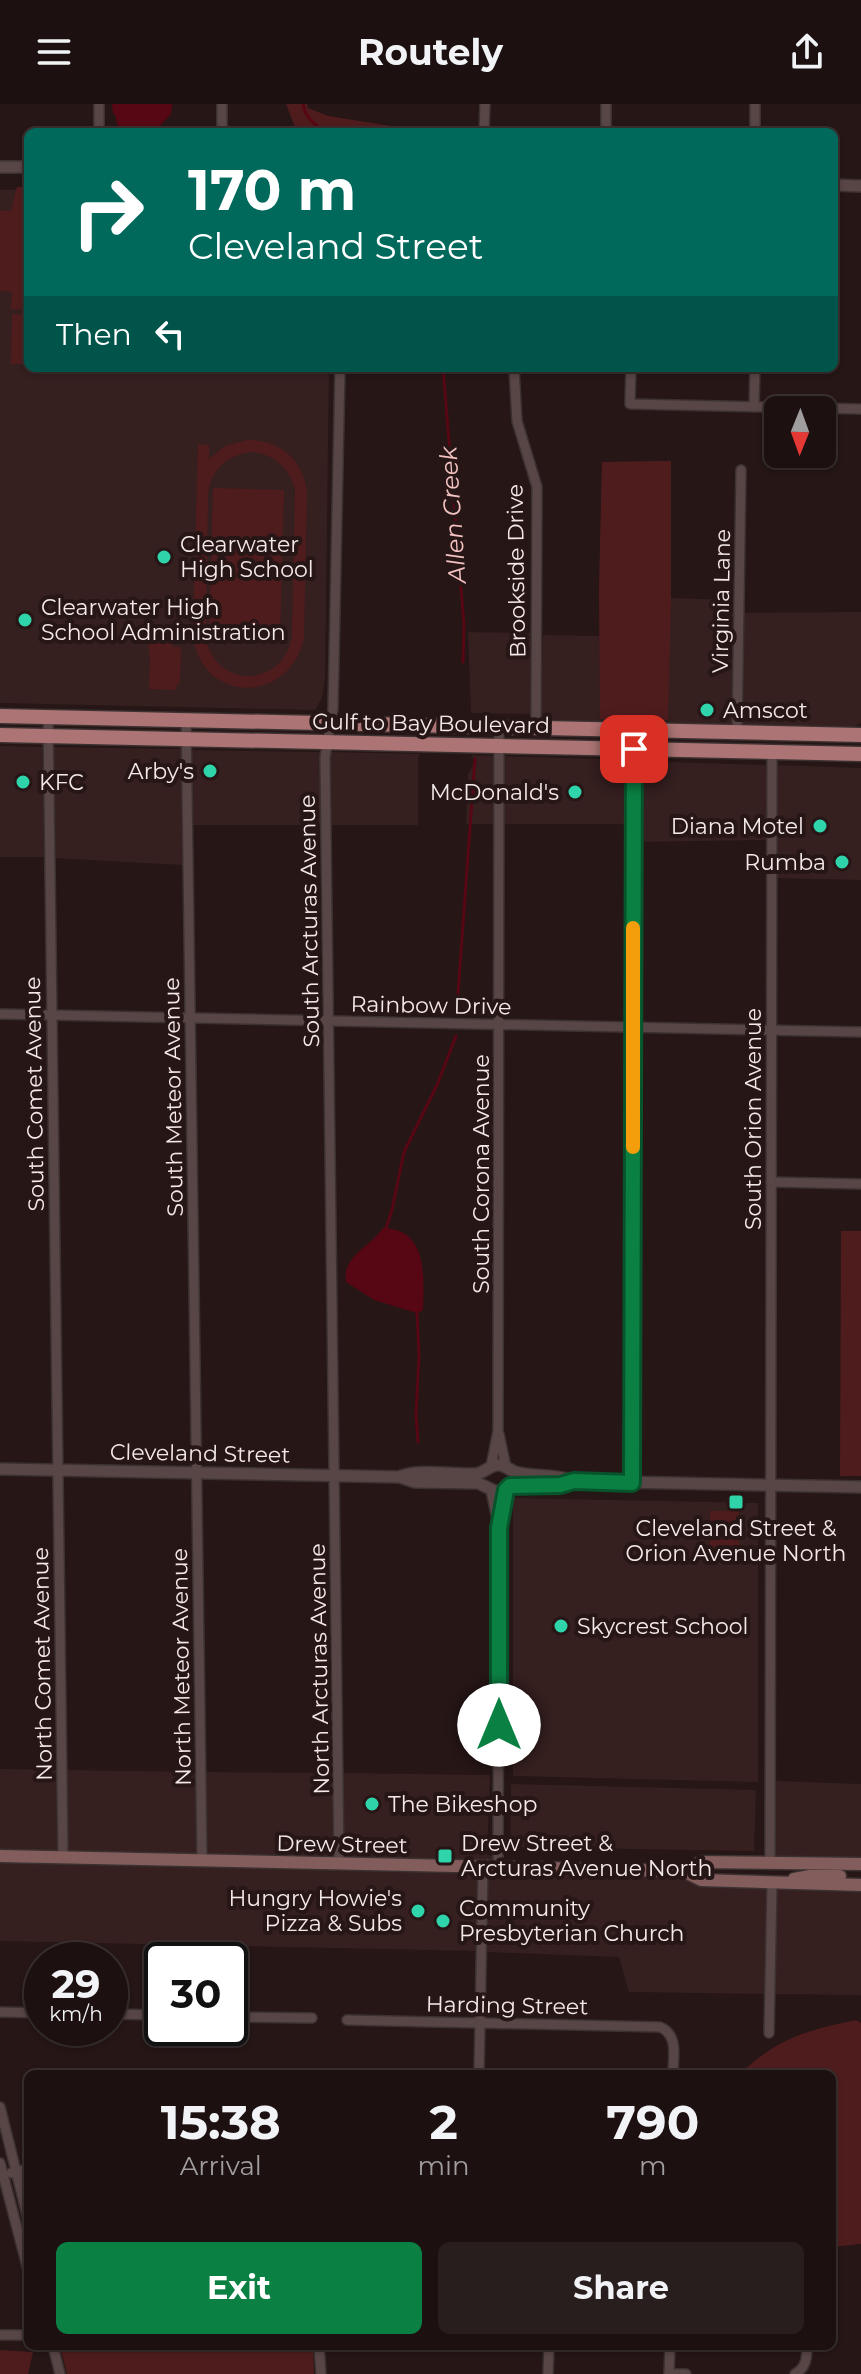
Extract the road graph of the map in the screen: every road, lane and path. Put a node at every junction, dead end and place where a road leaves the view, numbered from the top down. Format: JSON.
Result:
{"nodes":[{"id":1,"x":99,"y":104,"type":"edge"},
{"id":2,"x":222,"y":104,"type":"edge"},
{"id":3,"x":485,"y":104,"type":"edge"},
{"id":4,"x":606,"y":104,"type":"edge"},
{"id":5,"x":755,"y":104,"type":"edge"},
{"id":6,"x":99,"y":128,"type":"edge"},
{"id":7,"x":222,"y":128,"type":"edge"},
{"id":8,"x":484,"y":128,"type":"edge"},
{"id":9,"x":606,"y":128,"type":"edge"},
{"id":10,"x":755,"y":128,"type":"edge"},
{"id":11,"x":0,"y":167,"type":"edge"},
{"id":12,"x":24,"y":167,"type":"edge"},
{"id":13,"x":838,"y":185,"type":"edge"},
{"id":14,"x":861,"y":186,"type":"edge"},
{"id":15,"x":340,"y":372,"type":"edge"},
{"id":16,"x":514,"y":372,"type":"edge"},
{"id":17,"x":631,"y":372,"type":"edge"},
{"id":18,"x":755,"y":372,"type":"edge"},
{"id":19,"x":754,"y":407,"type":"junction"},
{"id":20,"x":860,"y":409,"type":"edge"},
{"id":21,"x":741,"y":470,"type":"dead end"},
{"id":22,"x":0,"y":716,"type":"edge"},
{"id":23,"x":48,"y":717,"type":"junction"},
{"id":24,"x":135,"y":719,"type":"junction"},
{"id":25,"x":186,"y":719,"type":"junction"},
{"id":26,"x":330,"y":723,"type":"junction"},
{"id":27,"x":499,"y":726,"type":"junction"},
{"id":28,"x":536,"y":727,"type":"junction"},
{"id":29,"x":737,"y":732,"type":"junction"},
{"id":30,"x":857,"y":733,"type":"edge"},
{"id":31,"x":0,"y":735,"type":"edge"},
{"id":32,"x":47,"y":736,"type":"junction"},
{"id":33,"x":134,"y":739,"type":"junction"},
{"id":34,"x":186,"y":740,"type":"junction"},
{"id":35,"x":327,"y":743,"type":"junction"},
{"id":36,"x":499,"y":747,"type":"junction"},
{"id":37,"x":634,"y":749,"type":"junction"},
{"id":38,"x":772,"y":753,"type":"junction"},
{"id":39,"x":861,"y":754,"type":"edge"},
{"id":40,"x":0,"y":1014,"type":"edge"},
{"id":41,"x":51,"y":1015,"type":"junction"},
{"id":42,"x":190,"y":1018,"type":"junction"},
{"id":43,"x":328,"y":1021,"type":"junction"},
{"id":44,"x":499,"y":1025,"type":"junction"},
{"id":45,"x":633,"y":1028,"type":"junction"},
{"id":46,"x":772,"y":1031,"type":"junction"},
{"id":47,"x":861,"y":1032,"type":"edge"},
{"id":48,"x":771,"y":1182,"type":"junction"},
{"id":49,"x":861,"y":1184,"type":"edge"},
{"id":50,"x":498,"y":1431,"type":"junction"},
{"id":51,"x":0,"y":1469,"type":"edge"},
{"id":52,"x":488,"y":1469,"type":"junction"},
{"id":53,"x":508,"y":1469,"type":"junction"},
{"id":54,"x":58,"y":1470,"type":"junction"},
{"id":55,"x":197,"y":1473,"type":"junction"},
{"id":56,"x":335,"y":1475,"type":"junction"},
{"id":57,"x":400,"y":1477,"type":"junction"},
{"id":58,"x":574,"y":1481,"type":"junction"},
{"id":59,"x":632,"y":1483,"type":"junction"},
{"id":60,"x":771,"y":1485,"type":"junction"},
{"id":61,"x":861,"y":1487,"type":"edge"},
{"id":62,"x":488,"y":1488,"type":"junction"},
{"id":63,"x":508,"y":1488,"type":"junction"},
{"id":64,"x":499,"y":1528,"type":"junction"},
{"id":65,"x":0,"y":1856,"type":"edge"},
{"id":66,"x":63,"y":1857,"type":"junction"},
{"id":67,"x":202,"y":1861,"type":"junction"},
{"id":68,"x":770,"y":1862,"type":"junction"},
{"id":69,"x":339,"y":1864,"type":"junction"},
{"id":70,"x":861,"y":1864,"type":"edge"},
{"id":71,"x":483,"y":1867,"type":"junction"},
{"id":72,"x":498,"y":1867,"type":"junction"},
{"id":73,"x":683,"y":1871,"type":"junction"},
{"id":74,"x":861,"y":1877,"type":"edge"},
{"id":75,"x":772,"y":1884,"type":"junction"},
{"id":76,"x":861,"y":1885,"type":"edge"},
{"id":77,"x":0,"y":2012,"type":"edge"},
{"id":78,"x":24,"y":2013,"type":"edge"},
{"id":79,"x":248,"y":2017,"type":"edge"},
{"id":80,"x":312,"y":2018,"type":"dead end"},
{"id":81,"x":347,"y":2020,"type":"dead end"},
{"id":82,"x":480,"y":2022,"type":"junction"},
{"id":83,"x":769,"y":2033,"type":"dead end"},
{"id":84,"x":479,"y":2070,"type":"edge"},
{"id":85,"x":673,"y":2070,"type":"edge"},
{"id":86,"x":0,"y":2107,"type":"edge"},
{"id":87,"x":0,"y":2163,"type":"edge"},
{"id":88,"x":24,"y":2170,"type":"edge"},
{"id":89,"x":16,"y":2172,"type":"junction"},
{"id":90,"x":1,"y":2175,"type":"edge"},
{"id":91,"x":24,"y":2203,"type":"edge"},
{"id":92,"x":24,"y":2256,"type":"edge"},
{"id":93,"x":0,"y":2335,"type":"edge"},
{"id":94,"x":24,"y":2335,"type":"edge"},
{"id":95,"x":54,"y":2350,"type":"edge"},
{"id":96,"x":319,"y":2350,"type":"edge"},
{"id":97,"x":549,"y":2350,"type":"edge"},
{"id":98,"x":670,"y":2350,"type":"edge"},
{"id":99,"x":807,"y":2350,"type":"edge"},
{"id":100,"x":60,"y":2374,"type":"edge"},
{"id":101,"x":321,"y":2374,"type":"edge"},
{"id":102,"x":548,"y":2374,"type":"edge"},
{"id":103,"x":669,"y":2374,"type":"edge"},
{"id":104,"x":686,"y":2374,"type":"edge"},
{"id":105,"x":795,"y":2374,"type":"edge"}],
"edges":[{"from":1,"to":6,"type":"street"},
{"from":2,"to":7,"type":"street"},
{"from":3,"to":8,"type":"street"},
{"from":4,"to":9,"type":"street"},
{"from":5,"to":10,"type":"street"},
{"from":11,"to":12,"type":"street"},
{"from":13,"to":14,"type":"street"},
{"from":15,"to":26,"type":"street","name":"South Arcturas Avenue"},
{"from":16,"to":28,"type":"street","name":"Brookside Drive"},
{"from":17,"to":19,"type":"street"},
{"from":18,"to":19,"type":"street"},
{"from":19,"to":20,"type":"street"},
{"from":21,"to":29,"type":"street","name":"Virginia Lane"},
{"from":22,"to":23,"type":"main road","name":"Gulf to Bay Boulevard"},
{"from":23,"to":24,"type":"main road","name":"Gulf to Bay Boulevard"},
{"from":23,"to":32,"type":"street","name":"South Comet Avenue"},
{"from":24,"to":25,"type":"main road","name":"Gulf to Bay Boulevard"},
{"from":24,"to":33,"type":"street"},
{"from":25,"to":26,"type":"main road","name":"Gulf to Bay Boulevard"},
{"from":25,"to":34,"type":"street","name":"South Meteor Avenue"},
{"from":26,"to":27,"type":"main road","name":"Gulf to Bay Boulevard"},
{"from":26,"to":35,"type":"street","name":"South Arcturas Avenue"},
{"from":27,"to":28,"type":"main road","name":"Gulf to Bay Boulevard"},
{"from":27,"to":36,"type":"street","name":"South Corona Avenue"},
{"from":28,"to":29,"type":"main road","name":"Gulf to Bay Boulevard"},
{"from":29,"to":30,"type":"main road","name":"Gulf to Bay Boulevard"},
{"from":31,"to":32,"type":"main road","name":"Gulf to Bay Boulevard"},
{"from":32,"to":33,"type":"main road","name":"Gulf to Bay Boulevard"},
{"from":32,"to":41,"type":"street","name":"South Comet Avenue"},
{"from":33,"to":34,"type":"main road","name":"Gulf to Bay Boulevard"},
{"from":34,"to":35,"type":"main road","name":"Gulf to Bay Boulevard"},
{"from":34,"to":42,"type":"street","name":"South Meteor Avenue"},
{"from":35,"to":36,"type":"main road","name":"Gulf to Bay Boulevard"},
{"from":35,"to":43,"type":"street","name":"South Arcturas Avenue"},
{"from":36,"to":37,"type":"main road","name":"Gulf to Bay Boulevard"},
{"from":36,"to":44,"type":"street","name":"South Corona Avenue"},
{"from":37,"to":38,"type":"main road","name":"Gulf to Bay Boulevard"},
{"from":37,"to":45,"type":"street"},
{"from":38,"to":39,"type":"main road","name":"Gulf to Bay Boulevard"},
{"from":38,"to":46,"type":"street","name":"South Orion Avenue"},
{"from":40,"to":41,"type":"street","name":"Rainbow Drive"},
{"from":41,"to":42,"type":"street","name":"Rainbow Drive"},
{"from":41,"to":54,"type":"street","name":"South Comet Avenue"},
{"from":42,"to":43,"type":"street","name":"Rainbow Drive"},
{"from":42,"to":55,"type":"street","name":"South Meteor Avenue"},
{"from":43,"to":44,"type":"street","name":"Rainbow Drive"},
{"from":43,"to":56,"type":"street","name":"South Arcturas Avenue"},
{"from":44,"to":45,"type":"street","name":"Rainbow Drive"},
{"from":44,"to":50,"type":"street","name":"South Corona Avenue"},
{"from":45,"to":46,"type":"street","name":"Rainbow Drive"},
{"from":45,"to":59,"type":"street"},
{"from":46,"to":47,"type":"street","name":"Rainbow Drive"},
{"from":46,"to":48,"type":"street","name":"South Orion Avenue"},
{"from":48,"to":49,"type":"street"},
{"from":48,"to":60,"type":"street","name":"South Orion Avenue"},
{"from":50,"to":52,"type":"street","name":"South Corona Avenue"},
{"from":50,"to":53,"type":"street","name":"South Corona Avenue"},
{"from":51,"to":54,"type":"street","name":"Cleveland Street"},
{"from":52,"to":53,"type":"street"},
{"from":52,"to":57,"type":"street","name":"Cleveland Street"},
{"from":52,"to":62,"type":"street"},
{"from":53,"to":58,"type":"street"},
{"from":53,"to":63,"type":"street"},
{"from":54,"to":55,"type":"street","name":"Cleveland Street"},
{"from":54,"to":66,"type":"street","name":"North Comet Avenue"},
{"from":55,"to":56,"type":"street","name":"Cleveland Street"},
{"from":55,"to":67,"type":"street","name":"North Meteor Avenue"},
{"from":56,"to":57,"type":"street","name":"Cleveland Street"},
{"from":56,"to":69,"type":"street","name":"North Arcturas Avenue"},
{"from":57,"to":62,"type":"street","name":"Cleveland Street"},
{"from":58,"to":59,"type":"street"},
{"from":58,"to":63,"type":"street"},
{"from":59,"to":60,"type":"street"},
{"from":60,"to":61,"type":"street"},
{"from":60,"to":68,"type":"street","name":"South Orion Avenue"},
{"from":62,"to":63,"type":"street"},
{"from":62,"to":64,"type":"street"},
{"from":63,"to":64,"type":"street"},
{"from":64,"to":72,"type":"street"},
{"from":65,"to":66,"type":"main road","name":"Drew Street"},
{"from":66,"to":67,"type":"main road","name":"Drew Street"},
{"from":67,"to":69,"type":"main road","name":"Drew Street"},
{"from":68,"to":70,"type":"main road","name":"Drew Street"},
{"from":68,"to":73,"type":"main road","name":"Drew Street"},
{"from":69,"to":71,"type":"main road","name":"Drew Street"},
{"from":71,"to":72,"type":"main road","name":"Drew Street"},
{"from":71,"to":82,"type":"street"},
{"from":72,"to":73,"type":"main road","name":"Drew Street"},
{"from":73,"to":75,"type":"main road","name":"Drew Street"},
{"from":74,"to":75,"type":"main road"},
{"from":75,"to":76,"type":"main road","name":"Drew Street"},
{"from":75,"to":83,"type":"street"},
{"from":77,"to":78,"type":"street"},
{"from":79,"to":80,"type":"street"},
{"from":81,"to":82,"type":"street","name":"Harding Street"},
{"from":82,"to":84,"type":"street"},
{"from":82,"to":85,"type":"street","name":"Harding Street"},
{"from":86,"to":89,"type":"street"},
{"from":87,"to":90,"type":"street"},
{"from":88,"to":89,"type":"street"},
{"from":89,"to":90,"type":"street"},
{"from":89,"to":91,"type":"street"},
{"from":90,"to":92,"type":"street"},
{"from":93,"to":94,"type":"street"},
{"from":95,"to":100,"type":"street"},
{"from":96,"to":101,"type":"street"},
{"from":97,"to":102,"type":"street"},
{"from":98,"to":103,"type":"street"},
{"from":99,"to":105,"type":"street"},
{"from":103,"to":104,"type":"street"}]}
